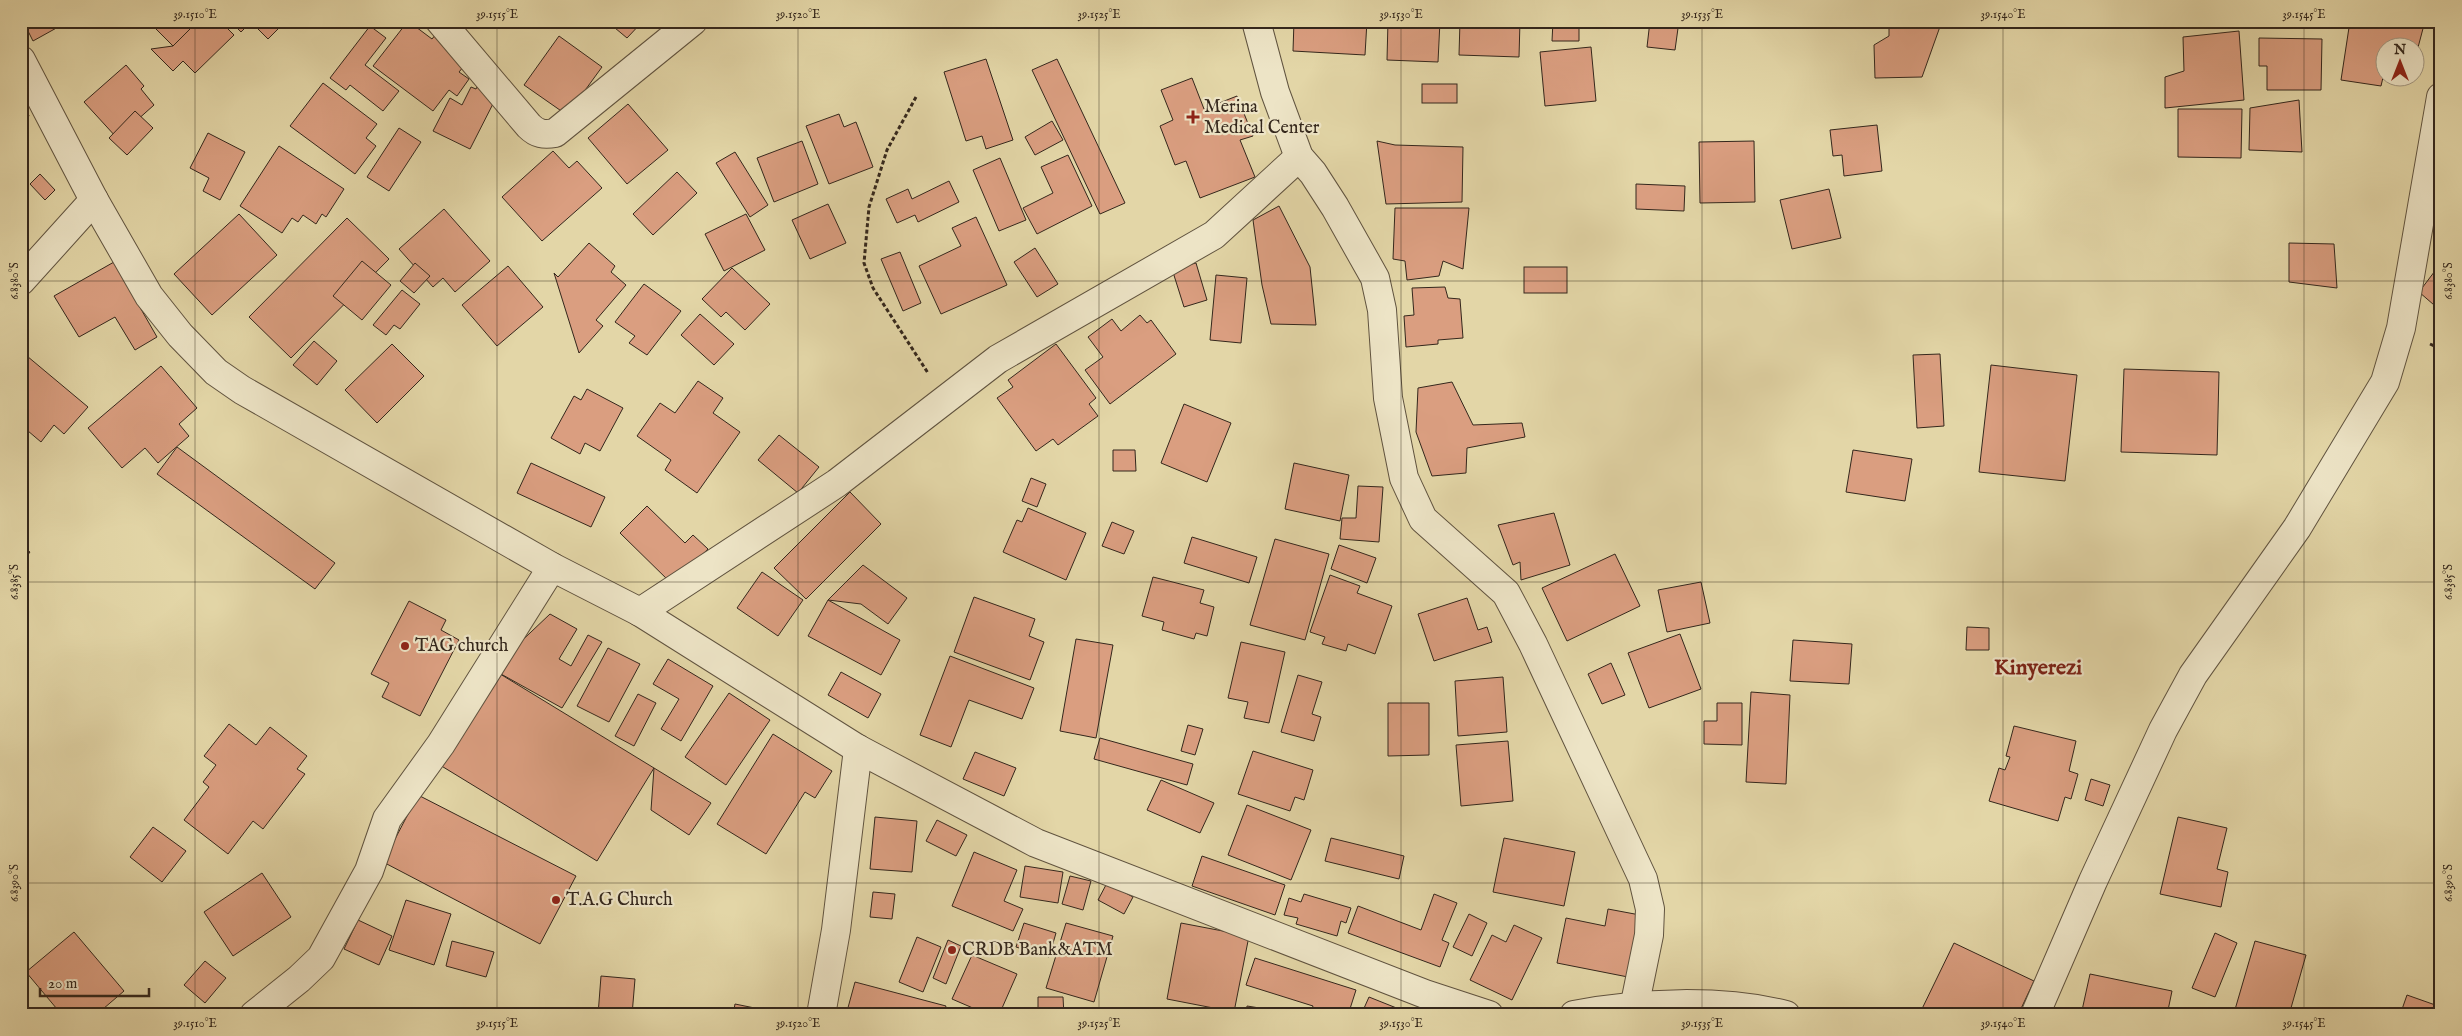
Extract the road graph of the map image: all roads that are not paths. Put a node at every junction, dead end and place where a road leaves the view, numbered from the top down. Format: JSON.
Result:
{"nodes":[{"id":1,"x":440,"y":21,"type":"edge"},
{"id":2,"x":694,"y":21,"type":"edge"},
{"id":3,"x":1256,"y":21,"type":"edge"},
{"id":4,"x":21,"y":60,"type":"edge"},
{"id":5,"x":2441,"y":97,"type":"edge"},
{"id":6,"x":1299,"y":157,"type":"junction"},
{"id":7,"x":94,"y":200,"type":"junction"},
{"id":8,"x":21,"y":281,"type":"edge"},
{"id":9,"x":552,"y":567,"type":"junction"},
{"id":10,"x":640,"y":612,"type":"junction"},
{"id":11,"x":858,"y":749,"type":"junction"},
{"id":12,"x":1634,"y":1008,"type":"junction"},
{"id":13,"x":254,"y":1015,"type":"edge"},
{"id":14,"x":821,"y":1015,"type":"edge"},
{"id":15,"x":1488,"y":1015,"type":"edge"},
{"id":16,"x":1574,"y":1015,"type":"edge"},
{"id":17,"x":1786,"y":1015,"type":"edge"},
{"id":18,"x":2035,"y":1015,"type":"edge"}],
"edges":[{"from":1,"to":2,"type":"street"},
{"from":3,"to":6,"type":"street"},
{"from":4,"to":7,"type":"street"},
{"from":5,"to":18,"type":"street"},
{"from":6,"to":10,"type":"street"},
{"from":6,"to":12,"type":"street"},
{"from":7,"to":8,"type":"street"},
{"from":7,"to":9,"type":"street"},
{"from":9,"to":10,"type":"street"},
{"from":9,"to":13,"type":"street"},
{"from":10,"to":11,"type":"street"},
{"from":11,"to":14,"type":"street"},
{"from":11,"to":15,"type":"street"},
{"from":12,"to":16,"type":"street"},
{"from":12,"to":17,"type":"street"}]}
